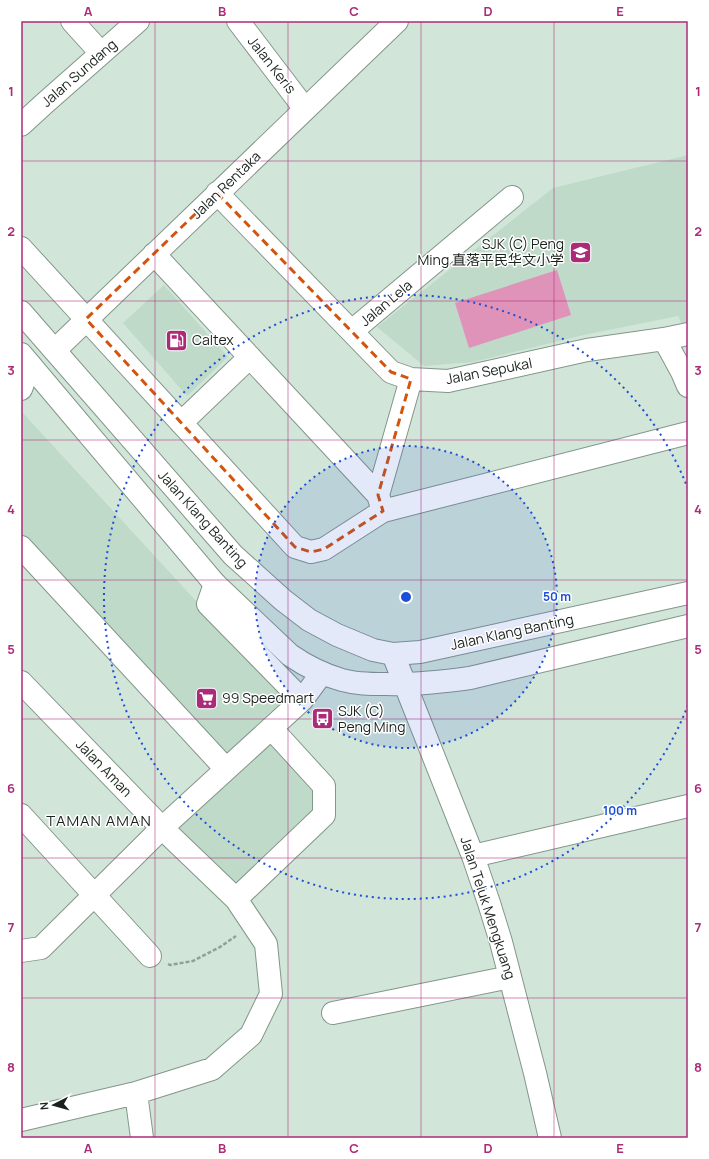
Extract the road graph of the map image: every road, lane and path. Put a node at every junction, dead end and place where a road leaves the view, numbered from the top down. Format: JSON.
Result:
{"nodes":[{"id":1,"x":72,"y":21,"type":"edge"},
{"id":2,"x":138,"y":21,"type":"edge"},
{"id":3,"x":238,"y":21,"type":"edge"},
{"id":4,"x":397,"y":21,"type":"edge"},
{"id":5,"x":101,"y":53,"type":"junction"},
{"id":6,"x":305,"y":109,"type":"junction"},
{"id":7,"x":21,"y":125,"type":"edge"},
{"id":8,"x":217,"y":193,"type":"junction"},
{"id":9,"x":512,"y":197,"type":"dead end"},
{"id":10,"x":21,"y":248,"type":"edge"},
{"id":11,"x":154,"y":254,"type":"junction"},
{"id":12,"x":21,"y":312,"type":"edge"},
{"id":13,"x":86,"y":319,"type":"junction"},
{"id":14,"x":352,"y":332,"type":"junction"},
{"id":15,"x":688,"y":334,"type":"edge"},
{"id":16,"x":664,"y":339,"type":"junction"},
{"id":17,"x":54,"y":350,"type":"junction"},
{"id":18,"x":250,"y":357,"type":"junction"},
{"id":19,"x":25,"y":360,"type":"edge"},
{"id":20,"x":411,"y":379,"type":"junction"},
{"id":21,"x":688,"y":386,"type":"edge"},
{"id":22,"x":21,"y":389,"type":"edge"},
{"id":23,"x":181,"y":423,"type":"junction"},
{"id":24,"x":688,"y":433,"type":"edge"},
{"id":25,"x":381,"y":503,"type":"junction"},
{"id":26,"x":21,"y":547,"type":"edge"},
{"id":27,"x":215,"y":584,"type":"junction"},
{"id":28,"x":688,"y":593,"type":"edge"},
{"id":29,"x":688,"y":626,"type":"edge"},
{"id":30,"x":392,"y":654,"type":"junction"},
{"id":31,"x":322,"y":673,"type":"junction"},
{"id":32,"x":21,"y":682,"type":"edge"},
{"id":33,"x":404,"y":685,"type":"junction"},
{"id":34,"x":302,"y":700,"type":"junction"},
{"id":35,"x":271,"y":728,"type":"junction"},
{"id":36,"x":226,"y":769,"type":"junction"},
{"id":37,"x":688,"y":806,"type":"edge"},
{"id":38,"x":21,"y":815,"type":"edge"},
{"id":39,"x":162,"y":828,"type":"junction"},
{"id":40,"x":473,"y":856,"type":"junction"},
{"id":41,"x":94,"y":895,"type":"junction"},
{"id":42,"x":236,"y":899,"type":"junction"},
{"id":43,"x":254,"y":925,"type":"junction"},
{"id":44,"x":21,"y":951,"type":"edge"},
{"id":45,"x":150,"y":956,"type":"joint"},
{"id":46,"x":510,"y":977,"type":"junction"},
{"id":47,"x":333,"y":1013,"type":"dead end"},
{"id":48,"x":136,"y":1093,"type":"junction"},
{"id":49,"x":21,"y":1120,"type":"edge"},
{"id":50,"x":142,"y":1138,"type":"edge"},
{"id":51,"x":550,"y":1138,"type":"edge"}],
"edges":[{"from":1,"to":5,"type":"main road"},
{"from":2,"to":5,"type":"main road","name":"Jalan Sundang"},
{"from":3,"to":6,"type":"main road","name":"Jalan Keris"},
{"from":4,"to":6,"type":"main road","name":"Jalan Rentaka"},
{"from":5,"to":7,"type":"main road","name":"Jalan Sundang"},
{"from":6,"to":8,"type":"main road","name":"Jalan Rentaka"},
{"from":8,"to":11,"type":"main road","name":"Jalan Rentaka"},
{"from":8,"to":14,"type":"main road","name":"Jalan Sepukal"},
{"from":9,"to":14,"type":"main road","name":"Jalan Lela"},
{"from":10,"to":13,"type":"main road"},
{"from":11,"to":13,"type":"main road","name":"Jalan Rentaka"},
{"from":11,"to":18,"type":"main road"},
{"from":12,"to":17,"type":"main road","name":"Jalan Klang Banting"},
{"from":13,"to":17,"type":"main road","name":"Jalan Rentaka"},
{"from":13,"to":23,"type":"main road"},
{"from":14,"to":20,"type":"main road","name":"Jalan Sepukal"},
{"from":15,"to":16,"type":"main road","name":"Jalan Sepukal"},
{"from":16,"to":20,"type":"main road","name":"Jalan Sepukal"},
{"from":16,"to":21,"type":"main road"},
{"from":17,"to":30,"type":"main road","name":"Jalan Klang Banting"},
{"from":18,"to":23,"type":"main road"},
{"from":18,"to":25,"type":"main road"},
{"from":19,"to":22,"type":"main road"},
{"from":19,"to":27,"type":"main road"},
{"from":20,"to":25,"type":"main road"},
{"from":23,"to":25,"type":"main road"},
{"from":24,"to":25,"type":"main road"},
{"from":26,"to":36,"type":"main road"},
{"from":27,"to":31,"type":"main road"},
{"from":27,"to":34,"type":"main road"},
{"from":28,"to":30,"type":"main road","name":"Jalan Klang Banting"},
{"from":29,"to":33,"type":"main road"},
{"from":30,"to":33,"type":"main road","name":"Jalan Teluk Mengkuang"},
{"from":31,"to":33,"type":"main road"},
{"from":31,"to":34,"type":"main road"},
{"from":32,"to":39,"type":"main road","name":"Jalan Aman"},
{"from":33,"to":40,"type":"main road","name":"Jalan Teluk Mengkuang"},
{"from":34,"to":35,"type":"main road"},
{"from":35,"to":36,"type":"main road"},
{"from":35,"to":42,"type":"main road"},
{"from":36,"to":39,"type":"main road"},
{"from":37,"to":40,"type":"main road"},
{"from":38,"to":41,"type":"main road"},
{"from":39,"to":41,"type":"main road"},
{"from":39,"to":42,"type":"main road","name":"Jalan Aman"},
{"from":40,"to":46,"type":"main road","name":"Jalan Teluk Mengkuang"},
{"from":41,"to":44,"type":"main road"},
{"from":41,"to":45,"type":"main road"},
{"from":42,"to":43,"type":"main road","name":"Jalan Aman"},
{"from":43,"to":45,"type":"path"},
{"from":43,"to":48,"type":"main road","name":"Jalan Aman"},
{"from":46,"to":47,"type":"main road"},
{"from":46,"to":51,"type":"main road","name":"Jalan Teluk Mengkuang"},
{"from":48,"to":49,"type":"main road"},
{"from":48,"to":50,"type":"main road"}]}
